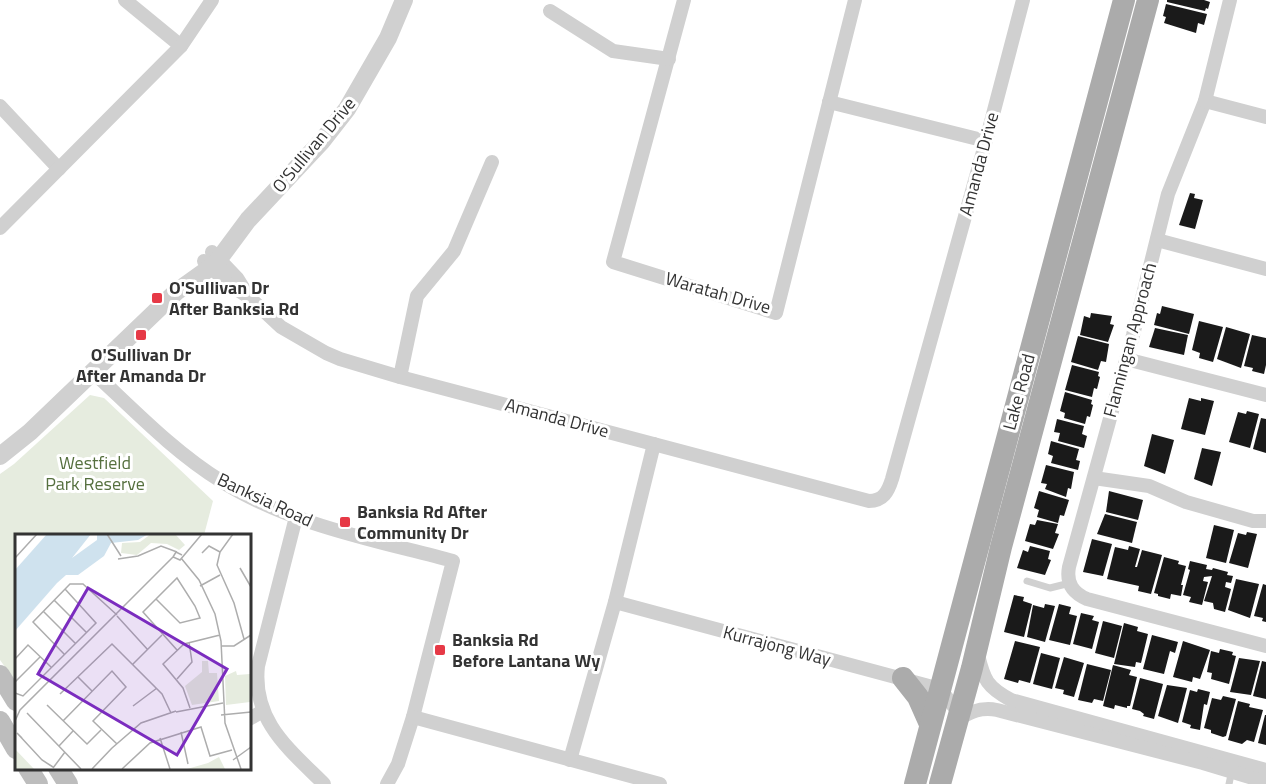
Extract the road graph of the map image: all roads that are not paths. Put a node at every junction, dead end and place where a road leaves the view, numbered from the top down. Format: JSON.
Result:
{"nodes":[{"id":1,"x":125,"y":0,"type":"edge"},
{"id":2,"x":212,"y":0,"type":"edge"},
{"id":3,"x":404,"y":0,"type":"edge"},
{"id":4,"x":684,"y":0,"type":"edge"},
{"id":5,"x":855,"y":0,"type":"edge"},
{"id":6,"x":1023,"y":0,"type":"edge"},
{"id":7,"x":1124,"y":0,"type":"edge"},
{"id":8,"x":1148,"y":0,"type":"edge"},
{"id":9,"x":1230,"y":0,"type":"edge"},
{"id":10,"x":550,"y":11,"type":"dead end"},
{"id":11,"x":181,"y":46,"type":"junction"},
{"id":12,"x":669,"y":59,"type":"junction"},
{"id":13,"x":1205,"y":100,"type":"junction"},
{"id":14,"x":829,"y":102,"type":"junction"},
{"id":15,"x":0,"y":106,"type":"edge"},
{"id":16,"x":1266,"y":117,"type":"edge"},
{"id":17,"x":986,"y":141,"type":"junction"},
{"id":18,"x":492,"y":162,"type":"dead end"},
{"id":19,"x":59,"y":169,"type":"junction"},
{"id":20,"x":0,"y":228,"type":"edge"},
{"id":21,"x":1158,"y":240,"type":"junction"},
{"id":22,"x":212,"y":260,"type":"junction"},
{"id":23,"x":1266,"y":269,"type":"edge"},
{"id":24,"x":1126,"y":359,"type":"junction"},
{"id":25,"x":93,"y":372,"type":"junction"},
{"id":26,"x":400,"y":377,"type":"junction"},
{"id":27,"x":1266,"y":395,"type":"edge"},
{"id":28,"x":654,"y":444,"type":"junction"},
{"id":29,"x":0,"y":456,"type":"edge"},
{"id":30,"x":1094,"y":478,"type":"junction"},
{"id":31,"x":296,"y":517,"type":"junction"},
{"id":32,"x":1266,"y":521,"type":"edge"},
{"id":33,"x":1027,"y":581,"type":"dead end"},
{"id":34,"x":1070,"y":584,"type":"junction"},
{"id":35,"x":615,"y":602,"type":"junction"},
{"id":36,"x":1266,"y":646,"type":"edge"},
{"id":37,"x":974,"y":659,"type":"junction"},
{"id":38,"x":0,"y":675,"type":"edge"},
{"id":39,"x":903,"y":678,"type":"junction"},
{"id":40,"x":940,"y":689,"type":"junction"},
{"id":41,"x":15,"y":699,"type":"edge"},
{"id":42,"x":263,"y":711,"type":"junction"},
{"id":43,"x":413,"y":717,"type":"junction"},
{"id":44,"x":250,"y":718,"type":"edge"},
{"id":45,"x":958,"y":718,"type":"junction"},
{"id":46,"x":0,"y":722,"type":"edge"},
{"id":47,"x":930,"y":724,"type":"junction"},
{"id":48,"x":15,"y":746,"type":"edge"},
{"id":49,"x":570,"y":760,"type":"junction"},
{"id":50,"x":29,"y":769,"type":"edge"},
{"id":51,"x":59,"y":769,"type":"edge"},
{"id":52,"x":1266,"y":770,"type":"edge"},
{"id":53,"x":1231,"y":773,"type":"edge"},
{"id":54,"x":1266,"y":782,"type":"edge"},
{"id":55,"x":38,"y":784,"type":"edge"},
{"id":56,"x":68,"y":784,"type":"edge"},
{"id":57,"x":324,"y":784,"type":"edge"},
{"id":58,"x":387,"y":784,"type":"edge"},
{"id":59,"x":660,"y":784,"type":"edge"},
{"id":60,"x":915,"y":784,"type":"edge"},
{"id":61,"x":940,"y":784,"type":"edge"}],
"edges":[{"from":1,"to":11,"type":"street"},
{"from":2,"to":11,"type":"street"},
{"from":3,"to":22,"type":"street","name":"O'Sullivan Drive"},
{"from":4,"to":12,"type":"street","name":"Waratah Drive"},
{"from":5,"to":14,"type":"street","name":"Waratah Drive"},
{"from":6,"to":17,"type":"street","name":"Amanda Drive"},
{"from":7,"to":40,"type":"main road","name":"Lake Road"},
{"from":8,"to":37,"type":"main road","name":"Lake Road"},
{"from":9,"to":13,"type":"street","name":"Flanningan Approach"},
{"from":10,"to":12,"type":"street"},
{"from":11,"to":19,"type":"street"},
{"from":12,"to":14,"type":"street","name":"Waratah Drive"},
{"from":13,"to":16,"type":"street"},
{"from":13,"to":21,"type":"street","name":"Flanningan Approach"},
{"from":14,"to":17,"type":"street"},
{"from":15,"to":19,"type":"street"},
{"from":17,"to":28,"type":"street","name":"Amanda Drive"},
{"from":18,"to":26,"type":"street"},
{"from":19,"to":20,"type":"street"},
{"from":21,"to":23,"type":"street"},
{"from":21,"to":24,"type":"street","name":"Flanningan Approach"},
{"from":22,"to":25,"type":"street","name":"O'Sullivan Drive"},
{"from":22,"to":26,"type":"street","name":"Amanda Drive"},
{"from":24,"to":27,"type":"street"},
{"from":24,"to":30,"type":"street","name":"Flanningan Approach"},
{"from":25,"to":29,"type":"street","name":"O'Sullivan Drive"},
{"from":25,"to":31,"type":"street","name":"Banksia Road"},
{"from":26,"to":28,"type":"street","name":"Amanda Drive"},
{"from":28,"to":35,"type":"street"},
{"from":30,"to":32,"type":"street"},
{"from":30,"to":34,"type":"street","name":"Flanningan Approach"},
{"from":31,"to":42,"type":"street"},
{"from":31,"to":43,"type":"street","name":"Banksia Road"},
{"from":33,"to":34,"type":"lane"},
{"from":34,"to":36,"type":"street"},
{"from":35,"to":39,"type":"street","name":"Kurrajong Way"},
{"from":35,"to":49,"type":"street"},
{"from":37,"to":40,"type":"street"},
{"from":37,"to":45,"type":"main road","name":"Lake Road"},
{"from":37,"to":53,"type":"street"},
{"from":38,"to":41,"type":"main road"},
{"from":39,"to":40,"type":"street","name":"Kurrajong Way"},
{"from":39,"to":47,"type":"main road"},
{"from":40,"to":45,"type":"street"},
{"from":40,"to":47,"type":"main road","name":"Lake Road"},
{"from":42,"to":44,"type":"street"},
{"from":42,"to":57,"type":"street"},
{"from":43,"to":49,"type":"street"},
{"from":43,"to":58,"type":"street","name":"Banksia Road"},
{"from":45,"to":53,"type":"street"},
{"from":45,"to":61,"type":"main road","name":"Lake Road"},
{"from":46,"to":48,"type":"main road"},
{"from":47,"to":60,"type":"main road","name":"Lake Road"},
{"from":49,"to":59,"type":"street"},
{"from":50,"to":55,"type":"main road"},
{"from":51,"to":56,"type":"main road"},
{"from":52,"to":53,"type":"street"},
{"from":53,"to":54,"type":"street"}]}
